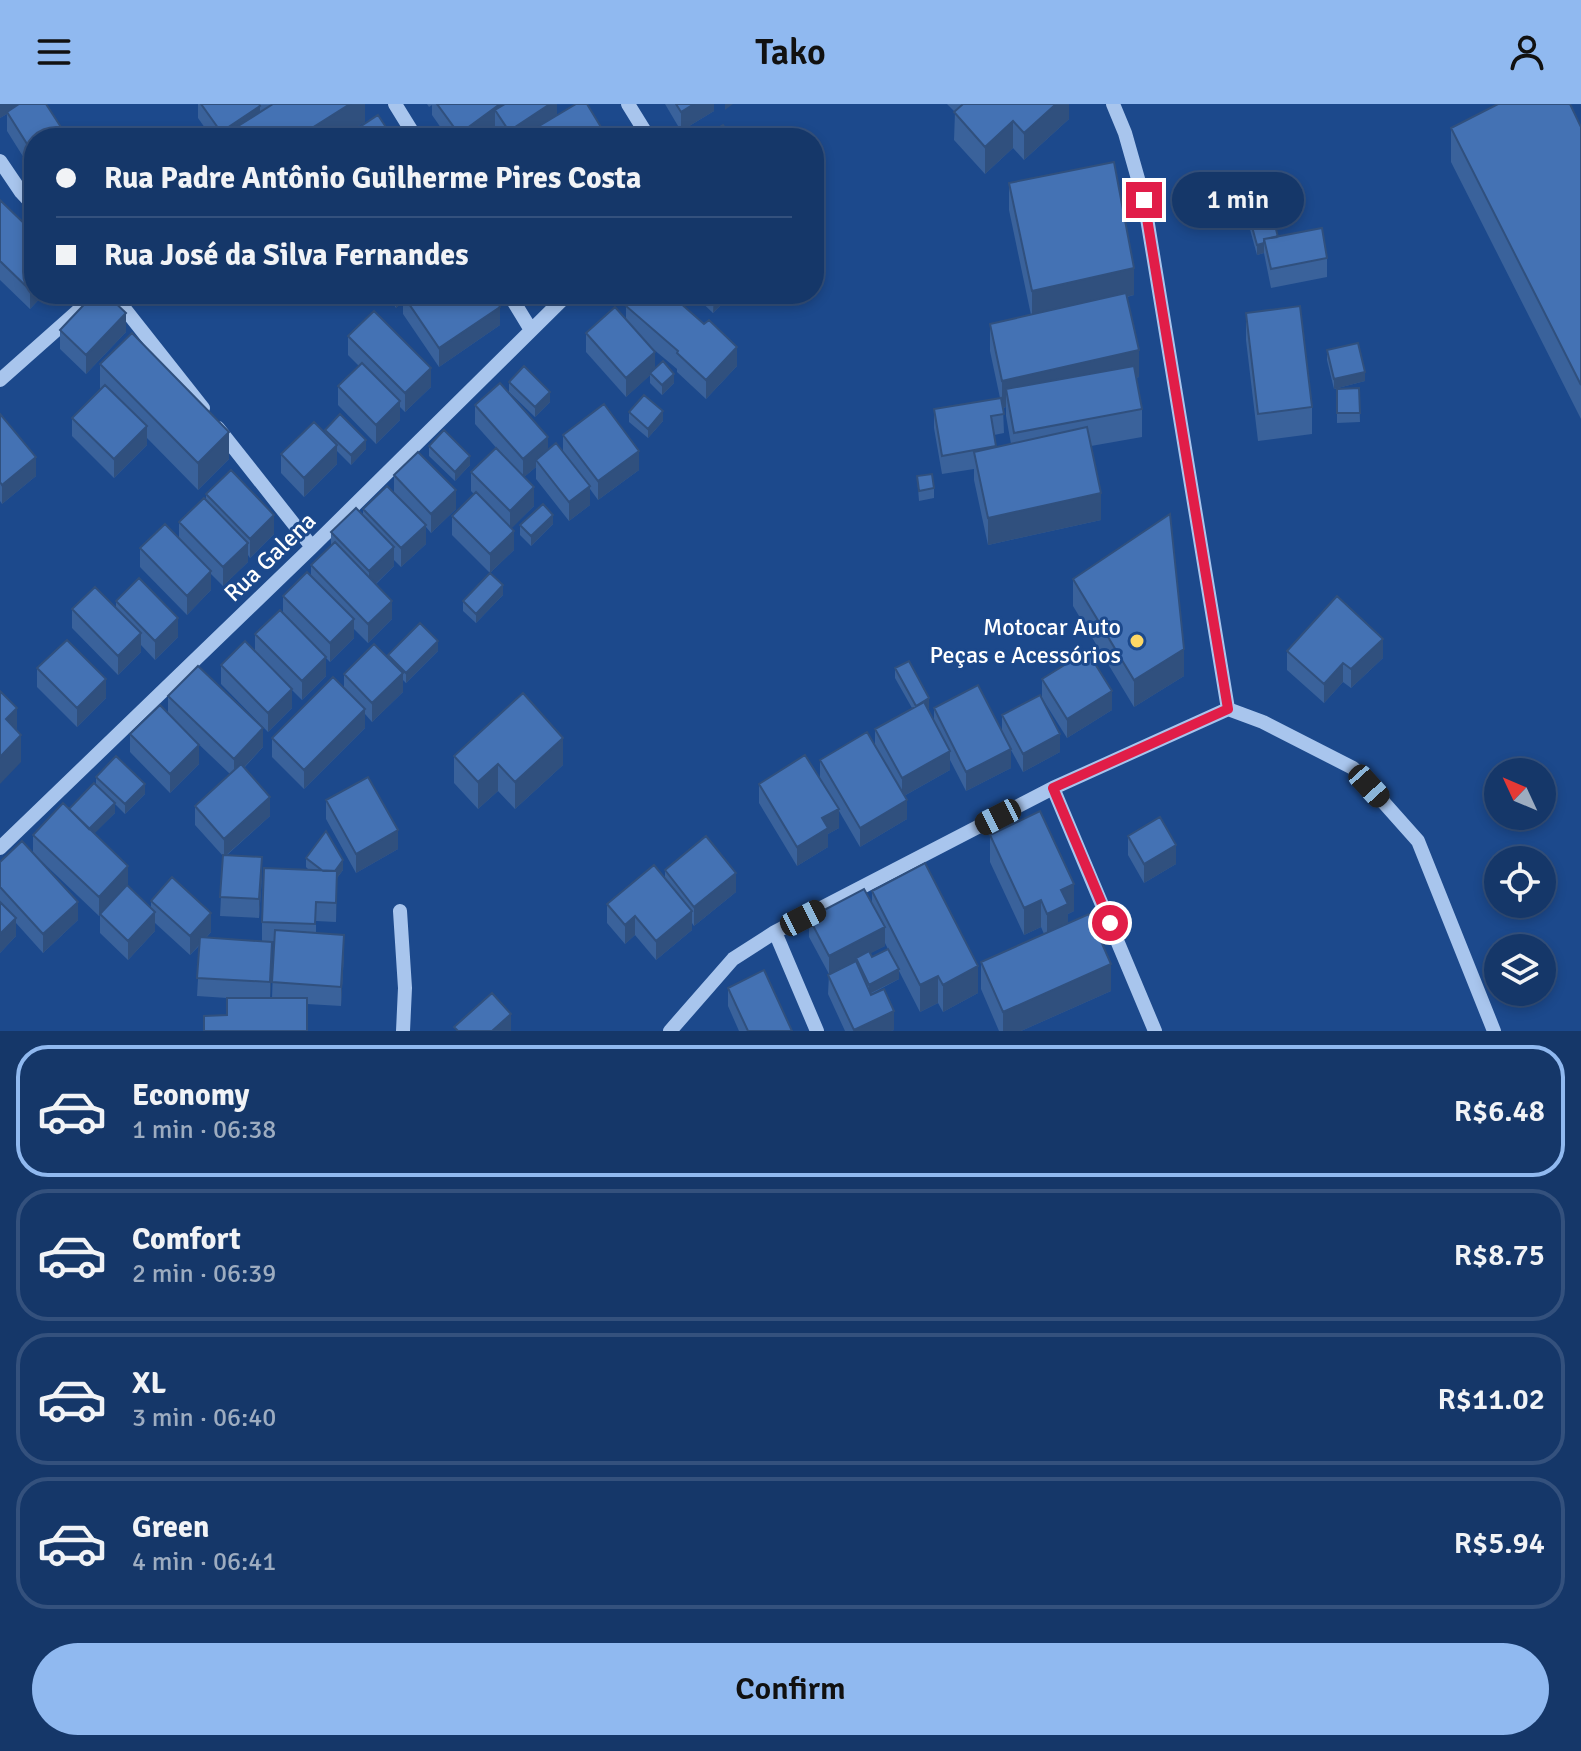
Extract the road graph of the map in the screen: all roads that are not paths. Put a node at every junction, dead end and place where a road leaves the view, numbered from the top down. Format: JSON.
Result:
{"nodes":[{"id":1,"x":395,"y":104,"type":"edge"},
{"id":2,"x":628,"y":104,"type":"edge"},
{"id":3,"x":1113,"y":104,"type":"edge"},
{"id":4,"x":410,"y":128,"type":"edge"},
{"id":5,"x":643,"y":128,"type":"edge"},
{"id":6,"x":0,"y":161,"type":"edge"},
{"id":7,"x":24,"y":195,"type":"edge"},
{"id":8,"x":86,"y":304,"type":"edge"},
{"id":9,"x":121,"y":304,"type":"edge"},
{"id":10,"x":515,"y":304,"type":"edge"},
{"id":11,"x":558,"y":304,"type":"edge"},
{"id":12,"x":531,"y":330,"type":"junction"},
{"id":13,"x":0,"y":380,"type":"edge"},
{"id":14,"x":312,"y":547,"type":"junction"},
{"id":15,"x":1228,"y":709,"type":"junction"},
{"id":16,"x":1053,"y":788,"type":"junction"},
{"id":17,"x":0,"y":848,"type":"edge"},
{"id":18,"x":400,"y":911,"type":"dead end"},
{"id":19,"x":775,"y":932,"type":"junction"},
{"id":20,"x":403,"y":1031,"type":"edge"},
{"id":21,"x":670,"y":1031,"type":"edge"},
{"id":22,"x":817,"y":1031,"type":"edge"},
{"id":23,"x":1155,"y":1031,"type":"edge"},
{"id":24,"x":1494,"y":1031,"type":"edge"}],
"edges":[{"from":1,"to":4,"type":"street"},
{"from":2,"to":5,"type":"street"},
{"from":3,"to":15,"type":"street"},
{"from":6,"to":7,"type":"street"},
{"from":8,"to":13,"type":"street"},
{"from":9,"to":14,"type":"street"},
{"from":10,"to":12,"type":"street"},
{"from":11,"to":12,"type":"street","name":"Rua Galena"},
{"from":12,"to":14,"type":"street","name":"Rua Galena"},
{"from":14,"to":17,"type":"street","name":"Rua Galena"},
{"from":15,"to":16,"type":"street"},
{"from":15,"to":24,"type":"street"},
{"from":16,"to":19,"type":"street"},
{"from":16,"to":23,"type":"street"},
{"from":18,"to":20,"type":"street"},
{"from":19,"to":21,"type":"street"},
{"from":19,"to":22,"type":"street"}]}
